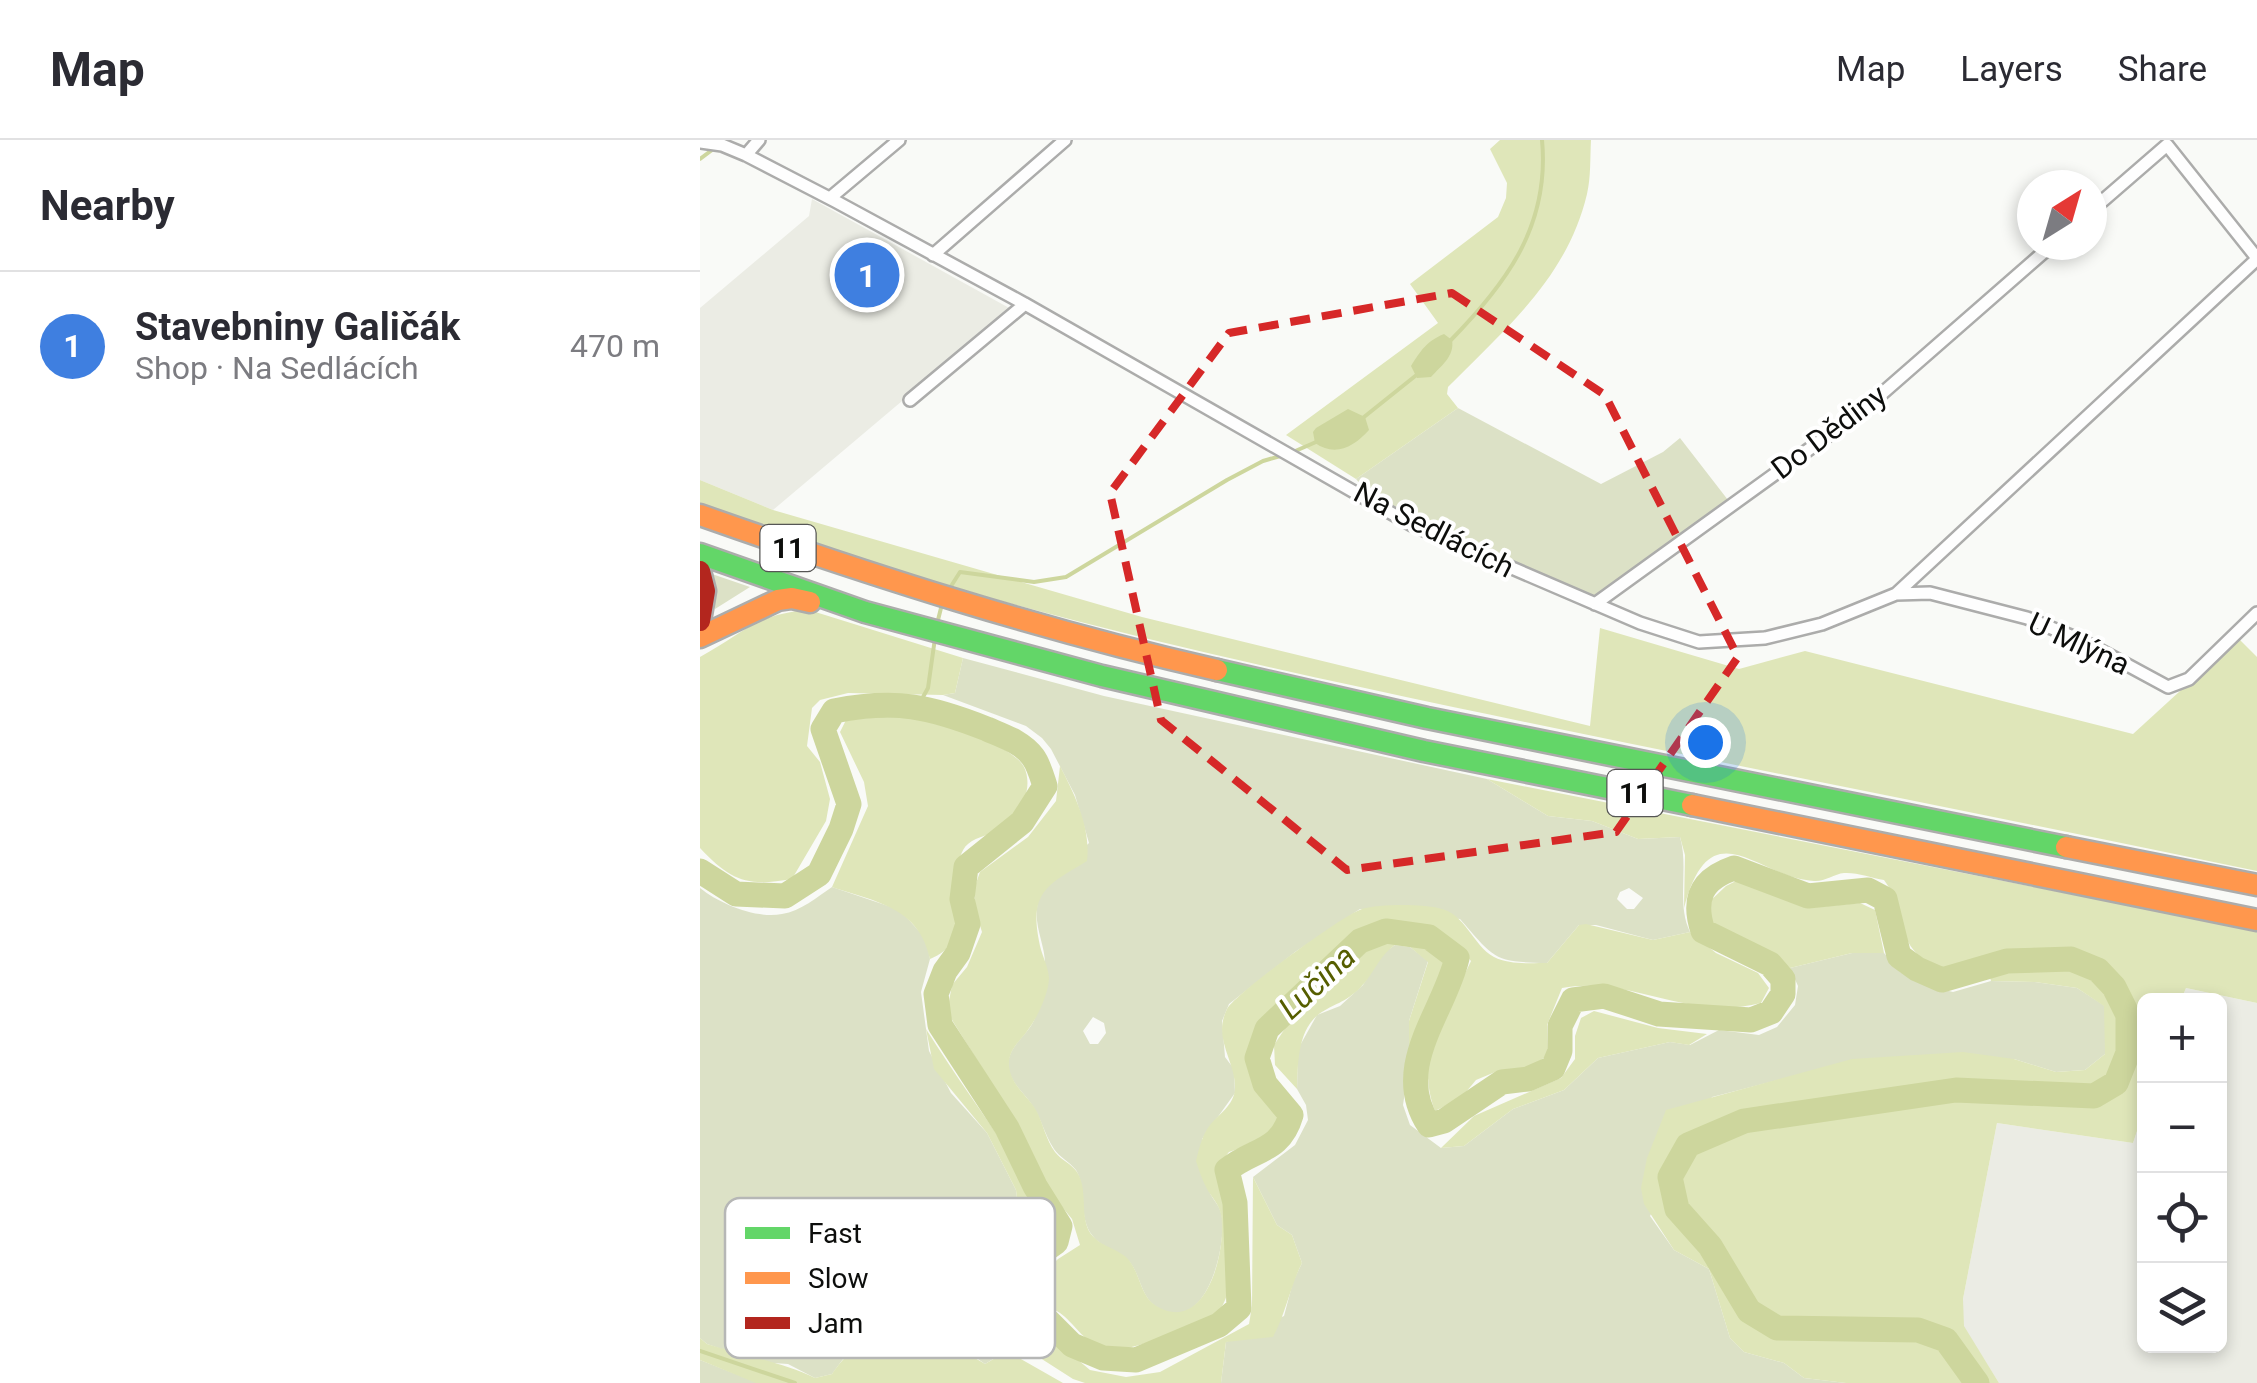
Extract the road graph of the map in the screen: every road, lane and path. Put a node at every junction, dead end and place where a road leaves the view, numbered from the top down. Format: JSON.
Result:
{"nodes":[{"id":1,"x":759,"y":140,"type":"edge"},
{"id":2,"x":900,"y":140,"type":"edge"},
{"id":3,"x":1065,"y":140,"type":"edge"},
{"id":4,"x":700,"y":142,"type":"edge"},
{"id":5,"x":746,"y":155,"type":"junction"},
{"id":6,"x":2107,"y":197,"type":"edge"},
{"id":7,"x":830,"y":198,"type":"junction"},
{"id":8,"x":934,"y":255,"type":"junction"},
{"id":9,"x":2257,"y":259,"type":"edge"},
{"id":10,"x":2035,"y":260,"type":"edge"},
{"id":11,"x":1025,"y":304,"type":"junction"},
{"id":12,"x":910,"y":400,"type":"dead end"},
{"id":13,"x":700,"y":516,"type":"edge"},
{"id":14,"x":700,"y":554,"type":"edge"},
{"id":15,"x":700,"y":571,"type":"edge"},
{"id":16,"x":1896,"y":594,"type":"junction"},
{"id":17,"x":1595,"y":604,"type":"junction"},
{"id":18,"x":1872,"y":604,"type":"joint"},
{"id":19,"x":865,"y":612,"type":"junction"},
{"id":20,"x":2257,"y":612,"type":"edge"},
{"id":21,"x":700,"y":620,"type":"edge"},
{"id":22,"x":700,"y":637,"type":"edge"},
{"id":23,"x":2257,"y":885,"type":"edge"},
{"id":24,"x":2257,"y":920,"type":"edge"}],
"edges":[{"from":1,"to":5,"type":"street"},
{"from":2,"to":7,"type":"street"},
{"from":3,"to":8,"type":"street"},
{"from":4,"to":5,"type":"street","name":"Na Sedlácích"},
{"from":5,"to":7,"type":"street","name":"Na Sedlácích"},
{"from":6,"to":9,"type":"street"},
{"from":7,"to":8,"type":"street","name":"Na Sedlácích"},
{"from":8,"to":11,"type":"street","name":"Na Sedlácích"},
{"from":9,"to":16,"type":"street"},
{"from":10,"to":17,"type":"street","name":"Do Dědiny"},
{"from":11,"to":12,"type":"street"},
{"from":11,"to":17,"type":"street","name":"Na Sedlácích"},
{"from":13,"to":23,"type":"highway","number":"11"},
{"from":14,"to":19,"type":"highway","number":"11"},
{"from":15,"to":21,"type":"highway"},
{"from":16,"to":18,"type":"street","name":"U Mlýna"},
{"from":16,"to":20,"type":"street","name":"U Mlýna"},
{"from":17,"to":18,"type":"street","name":"Na Sedlácích"},
{"from":19,"to":22,"type":"highway"},
{"from":19,"to":24,"type":"highway","number":"11"}]}
